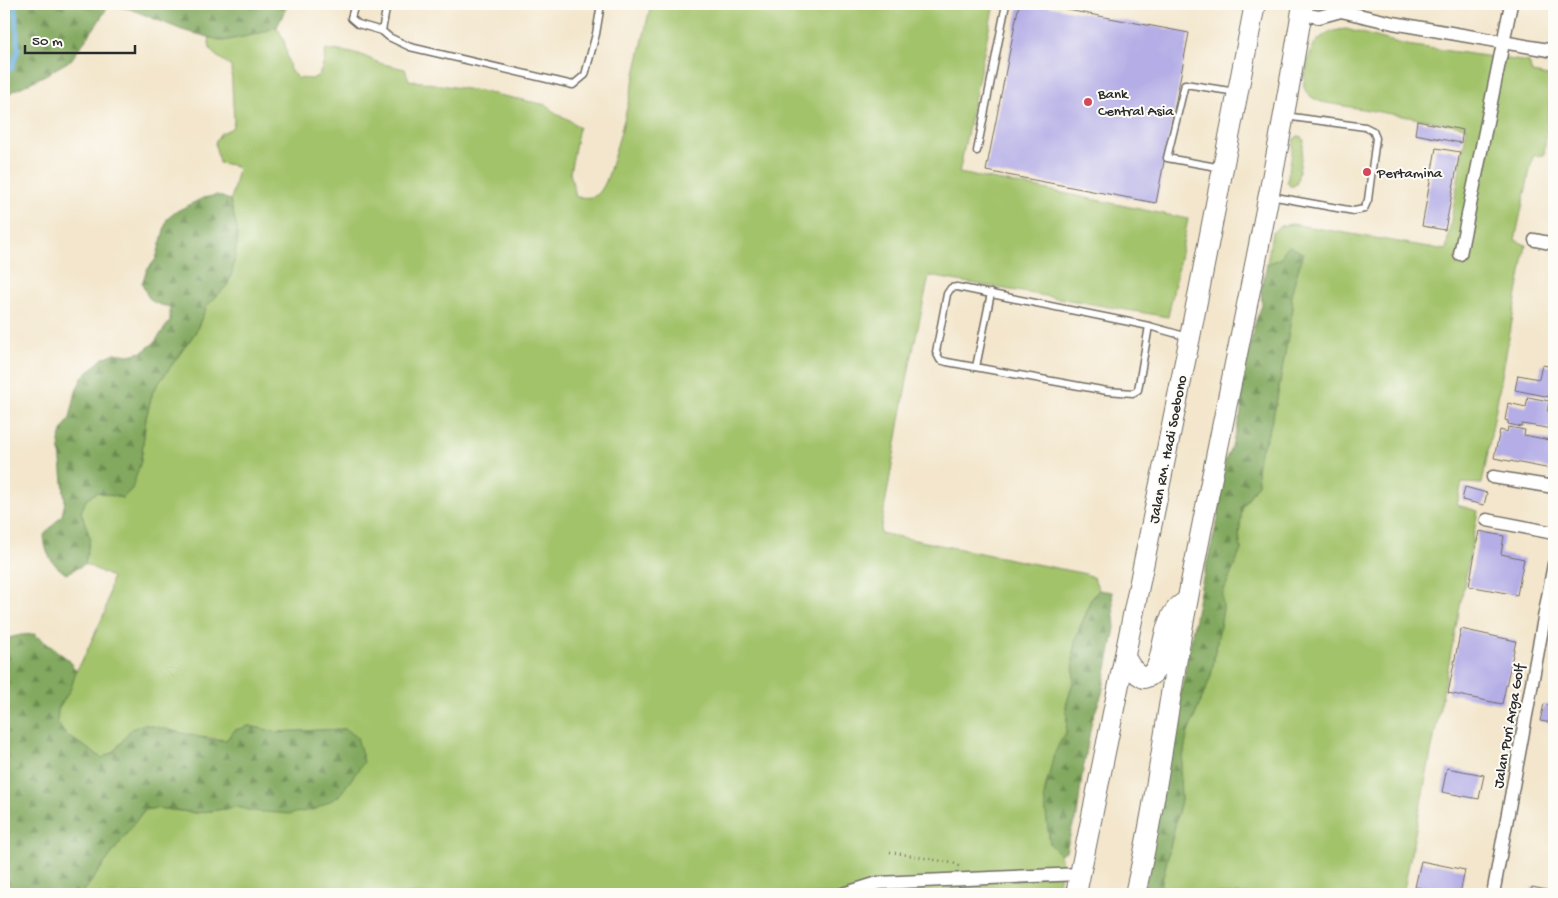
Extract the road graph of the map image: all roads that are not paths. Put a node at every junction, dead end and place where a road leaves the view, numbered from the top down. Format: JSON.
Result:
{"nodes":[{"id":1,"x":354,"y":4,"type":"edge"},
{"id":2,"x":387,"y":4,"type":"edge"},
{"id":3,"x":601,"y":4,"type":"edge"},
{"id":4,"x":1006,"y":4,"type":"edge"},
{"id":5,"x":1255,"y":4,"type":"edge"},
{"id":6,"x":1511,"y":4,"type":"edge"},
{"id":7,"x":1337,"y":7,"type":"edge"},
{"id":8,"x":1303,"y":9,"type":"edge"},
{"id":9,"x":382,"y":31,"type":"junction"},
{"id":10,"x":1502,"y":42,"type":"junction"},
{"id":11,"x":1554,"y":52,"type":"edge"},
{"id":12,"x":1238,"y":92,"type":"junction"},
{"id":13,"x":1284,"y":116,"type":"junction"},
{"id":14,"x":977,"y":151,"type":"dead end"},
{"id":15,"x":1223,"y":168,"type":"junction"},
{"id":16,"x":1268,"y":195,"type":"junction"},
{"id":17,"x":1535,"y":240,"type":"dead end"},
{"id":18,"x":1554,"y":244,"type":"edge"},
{"id":19,"x":1460,"y":254,"type":"dead end"},
{"id":20,"x":991,"y":293,"type":"junction"},
{"id":21,"x":1150,"y":326,"type":"junction"},
{"id":22,"x":1190,"y":337,"type":"junction"},
{"id":23,"x":976,"y":367,"type":"junction"},
{"id":24,"x":1493,"y":477,"type":"dead end"},
{"id":25,"x":1554,"y":487,"type":"edge"},
{"id":26,"x":1487,"y":520,"type":"dead end"},
{"id":27,"x":1554,"y":533,"type":"edge"},
{"id":28,"x":1554,"y":564,"type":"edge"},
{"id":29,"x":1187,"y":601,"type":"junction"},
{"id":30,"x":1125,"y":657,"type":"junction"},
{"id":31,"x":1080,"y":874,"type":"junction"},
{"id":32,"x":844,"y":894,"type":"edge"},
{"id":33,"x":1076,"y":894,"type":"edge"},
{"id":34,"x":1135,"y":894,"type":"edge"},
{"id":35,"x":1494,"y":894,"type":"edge"}],
"edges":[{"from":1,"to":9,"type":"lane"},
{"from":2,"to":9,"type":"lane"},
{"from":3,"to":9,"type":"lane"},
{"from":4,"to":14,"type":"lane"},
{"from":5,"to":12,"type":"main road","name":"Jalan RM. Hadi Soebono"},
{"from":6,"to":10,"type":"street"},
{"from":7,"to":8,"type":"street"},
{"from":7,"to":10,"type":"street"},
{"from":8,"to":13,"type":"main road"},
{"from":10,"to":11,"type":"street"},
{"from":10,"to":19,"type":"street"},
{"from":12,"to":15,"type":"main road","name":"Jalan RM. Hadi Soebono"},
{"from":12,"to":15,"type":"lane"},
{"from":13,"to":16,"type":"main road"},
{"from":13,"to":16,"type":"lane"},
{"from":15,"to":22,"type":"main road","name":"Jalan RM. Hadi Soebono"},
{"from":16,"to":29,"type":"main road"},
{"from":17,"to":18,"type":"street"},
{"from":20,"to":21,"type":"lane"},
{"from":20,"to":23,"type":"lane"},
{"from":20,"to":23,"type":"lane"},
{"from":21,"to":22,"type":"lane"},
{"from":21,"to":23,"type":"lane"},
{"from":22,"to":30,"type":"main road","name":"Jalan RM. Hadi Soebono"},
{"from":24,"to":25,"type":"street"},
{"from":26,"to":27,"type":"street"},
{"from":28,"to":35,"type":"street","name":"Jalan Puri Arga Golf"},
{"from":29,"to":30,"type":"main road"},
{"from":29,"to":34,"type":"main road"},
{"from":30,"to":31,"type":"main road","name":"Jalan RM. Hadi Soebono"},
{"from":31,"to":32,"type":"street"},
{"from":31,"to":33,"type":"main road","name":"Jalan RM. Hadi Soebono"}]}
